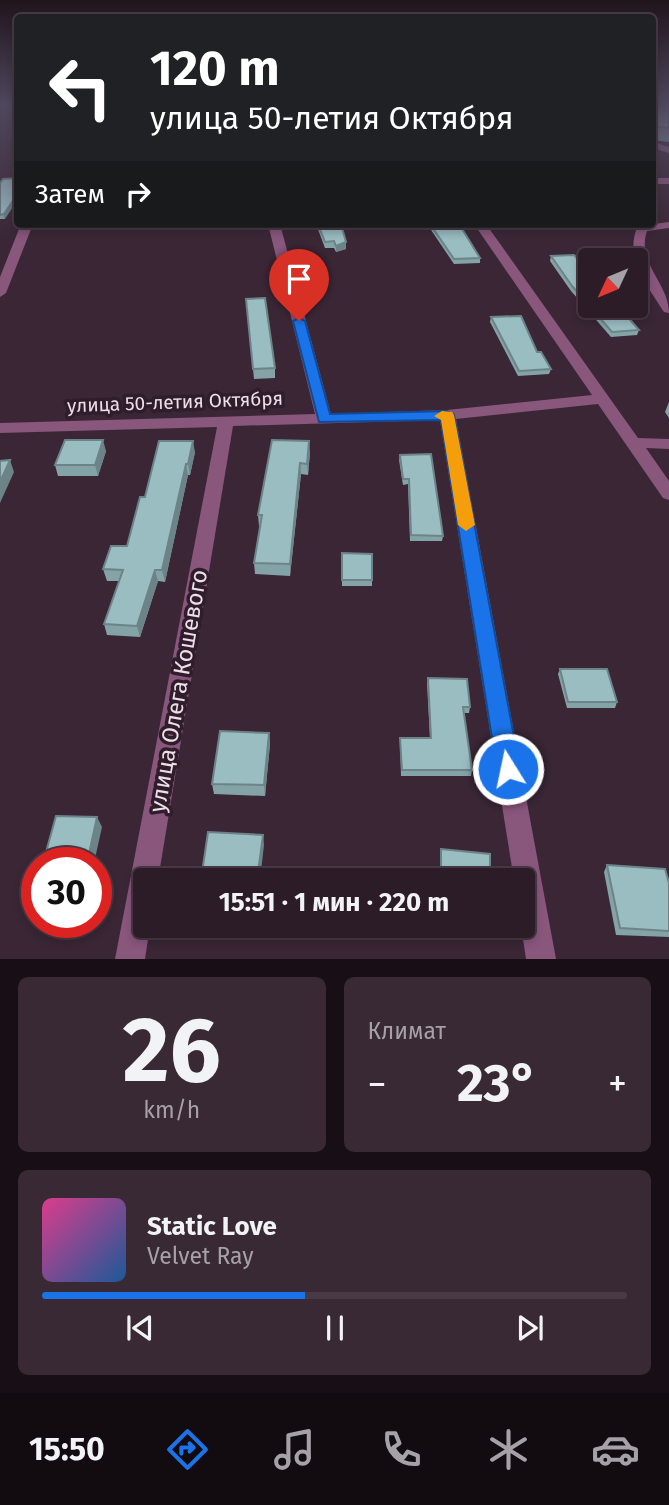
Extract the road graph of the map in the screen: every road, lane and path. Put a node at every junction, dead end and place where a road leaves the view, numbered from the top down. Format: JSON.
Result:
{"nodes":[{"id":1,"x":25,"y":228,"type":"edge"},
{"id":2,"x":275,"y":228,"type":"edge"},
{"id":3,"x":483,"y":228,"type":"edge"},
{"id":4,"x":642,"y":228,"type":"edge"},
{"id":5,"x":0,"y":293,"type":"edge"},
{"id":6,"x":669,"y":309,"type":"edge"},
{"id":7,"x":601,"y":398,"type":"junction"},
{"id":8,"x":447,"y":415,"type":"junction"},
{"id":9,"x":324,"y":419,"type":"junction"},
{"id":10,"x":226,"y":422,"type":"junction"},
{"id":11,"x":0,"y":428,"type":"edge"},
{"id":12,"x":635,"y":443,"type":"junction"},
{"id":13,"x":669,"y":444,"type":"edge"},
{"id":14,"x":669,"y":494,"type":"edge"},
{"id":15,"x":130,"y":959,"type":"edge"},
{"id":16,"x":541,"y":959,"type":"edge"}],
"edges":[{"from":1,"to":5,"type":"street"},
{"from":2,"to":9,"type":"street"},
{"from":3,"to":7,"type":"street"},
{"from":4,"to":6,"type":"street"},
{"from":7,"to":8,"type":"street","name":"улица 50-летия Октября"},
{"from":7,"to":12,"type":"street"},
{"from":8,"to":9,"type":"street","name":"улица 50-летия Октября"},
{"from":8,"to":16,"type":"street"},
{"from":9,"to":10,"type":"street","name":"улица 50-летия Октября"},
{"from":10,"to":11,"type":"street","name":"улица 50-летия Октября"},
{"from":10,"to":15,"type":"street","name":"улица Олега Кошевого"},
{"from":12,"to":13,"type":"street"},
{"from":12,"to":14,"type":"street"}]}
